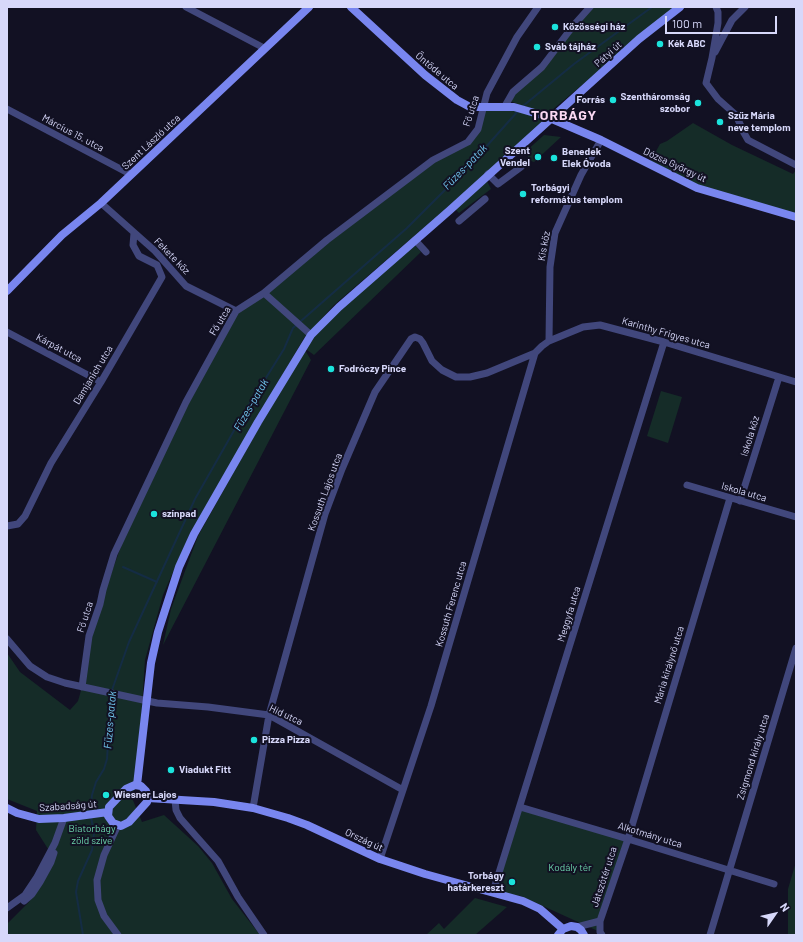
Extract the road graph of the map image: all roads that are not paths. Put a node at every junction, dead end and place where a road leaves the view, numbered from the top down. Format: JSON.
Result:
{"nodes":[{"id":1,"x":186,"y":7,"type":"edge"},
{"id":2,"x":308,"y":7,"type":"edge"},
{"id":3,"x":351,"y":7,"type":"edge"},
{"id":4,"x":538,"y":7,"type":"edge"},
{"id":5,"x":590,"y":7,"type":"edge"},
{"id":6,"x":680,"y":7,"type":"edge"},
{"id":7,"x":716,"y":7,"type":"edge"},
{"id":8,"x":745,"y":7,"type":"edge"},
{"id":9,"x":264,"y":48,"type":"junction"},
{"id":10,"x":712,"y":58,"type":"junction"},
{"id":11,"x":505,"y":106,"type":"junction"},
{"id":12,"x":485,"y":108,"type":"junction"},
{"id":13,"x":7,"y":109,"type":"edge"},
{"id":14,"x":551,"y":118,"type":"junction"},
{"id":15,"x":601,"y":140,"type":"junction"},
{"id":16,"x":796,"y":165,"type":"edge"},
{"id":17,"x":521,"y":167,"type":"dead end"},
{"id":18,"x":130,"y":174,"type":"junction"},
{"id":19,"x":488,"y":174,"type":"junction"},
{"id":20,"x":485,"y":199,"type":"dead end"},
{"id":21,"x":100,"y":203,"type":"junction"},
{"id":22,"x":796,"y":217,"type":"edge"},
{"id":23,"x":459,"y":221,"type":"dead end"},
{"id":24,"x":134,"y":233,"type":"junction"},
{"id":25,"x":415,"y":240,"type":"junction"},
{"id":26,"x":426,"y":252,"type":"dead end"},
{"id":27,"x":7,"y":291,"type":"edge"},
{"id":28,"x":264,"y":293,"type":"junction"},
{"id":29,"x":236,"y":311,"type":"junction"},
{"id":30,"x":7,"y":332,"type":"edge"},
{"id":31,"x":311,"y":335,"type":"junction"},
{"id":32,"x":549,"y":341,"type":"junction"},
{"id":33,"x":664,"y":342,"type":"junction"},
{"id":34,"x":535,"y":353,"type":"junction"},
{"id":35,"x":779,"y":377,"type":"junction"},
{"id":36,"x":101,"y":382,"type":"junction"},
{"id":37,"x":796,"y":382,"type":"edge"},
{"id":38,"x":687,"y":485,"type":"dead end"},
{"id":39,"x":730,"y":498,"type":"junction"},
{"id":40,"x":740,"y":501,"type":"junction"},
{"id":41,"x":796,"y":517,"type":"edge"},
{"id":42,"x":7,"y":526,"type":"edge"},
{"id":43,"x":7,"y":638,"type":"edge"},
{"id":44,"x":796,"y":648,"type":"edge"},
{"id":45,"x":82,"y":687,"type":"junction"},
{"id":46,"x":147,"y":700,"type":"junction"},
{"id":47,"x":269,"y":715,"type":"junction"},
{"id":48,"x":137,"y":785,"type":"junction"},
{"id":49,"x":403,"y":790,"type":"junction"},
{"id":50,"x":148,"y":798,"type":"junction"},
{"id":51,"x":175,"y":800,"type":"junction"},
{"id":52,"x":520,"y":807,"type":"junction"},
{"id":53,"x":7,"y":808,"type":"edge"},
{"id":54,"x":253,"y":808,"type":"junction"},
{"id":55,"x":108,"y":812,"type":"junction"},
{"id":56,"x":64,"y":818,"type":"junction"},
{"id":57,"x":118,"y":825,"type":"junction"},
{"id":58,"x":628,"y":838,"type":"junction"},
{"id":59,"x":54,"y":845,"type":"junction"},
{"id":60,"x":380,"y":859,"type":"junction"},
{"id":61,"x":730,"y":871,"type":"junction"},
{"id":62,"x":774,"y":884,"type":"dead end"},
{"id":63,"x":493,"y":892,"type":"junction"},
{"id":64,"x":7,"y":908,"type":"edge"},
{"id":65,"x":7,"y":911,"type":"edge"},
{"id":66,"x":600,"y":922,"type":"junction"},
{"id":67,"x":577,"y":927,"type":"junction"},
{"id":68,"x":560,"y":932,"type":"edge"},
{"id":69,"x":601,"y":934,"type":"edge"},
{"id":70,"x":118,"y":935,"type":"edge"},
{"id":71,"x":264,"y":935,"type":"edge"},
{"id":72,"x":584,"y":935,"type":"edge"},
{"id":73,"x":710,"y":935,"type":"edge"}],
"edges":[{"from":1,"to":9,"type":"street"},
{"from":2,"to":9,"type":"street","name":"Szent László utca"},
{"from":3,"to":12,"type":"street","name":"Öntöde utca"},
{"from":4,"to":12,"type":"street","name":"Fő utca"},
{"from":5,"to":11,"type":"street"},
{"from":6,"to":14,"type":"street","name":"Pátyi út"},
{"from":7,"to":10,"type":"street"},
{"from":8,"to":10,"type":"street"},
{"from":9,"to":18,"type":"street","name":"Szent László utca"},
{"from":10,"to":16,"type":"street"},
{"from":11,"to":12,"type":"street","name":"Öntöde utca"},
{"from":11,"to":14,"type":"street","name":"Öntöde utca"},
{"from":12,"to":28,"type":"street","name":"Fő utca"},
{"from":13,"to":18,"type":"street","name":"Március 15. utca"},
{"from":14,"to":15,"type":"street","name":"Dózsa György út"},
{"from":14,"to":19,"type":"street"},
{"from":15,"to":22,"type":"street","name":"Dózsa György út"},
{"from":15,"to":32,"type":"street","name":"Kis köz"},
{"from":17,"to":19,"type":"street"},
{"from":18,"to":21,"type":"street","name":"Szent László utca"},
{"from":19,"to":25,"type":"street"},
{"from":20,"to":23,"type":"street"},
{"from":21,"to":24,"type":"street","name":"Fekete köz"},
{"from":21,"to":27,"type":"street","name":"Szent László utca"},
{"from":24,"to":29,"type":"street","name":"Fekete köz"},
{"from":24,"to":36,"type":"street","name":"Damjanich utca"},
{"from":25,"to":26,"type":"street"},
{"from":25,"to":31,"type":"street"},
{"from":28,"to":29,"type":"street","name":"Fő utca"},
{"from":28,"to":31,"type":"street"},
{"from":29,"to":45,"type":"street","name":"Fő utca"},
{"from":30,"to":36,"type":"street","name":"Kárpát utca"},
{"from":31,"to":46,"type":"street"},
{"from":32,"to":33,"type":"street","name":"Karinthy Frigyes utca"},
{"from":32,"to":34,"type":"street","name":"Karinthy Frigyes utca"},
{"from":33,"to":35,"type":"street","name":"Karinthy Frigyes utca"},
{"from":33,"to":52,"type":"street","name":"Meggyfa utca"},
{"from":34,"to":47,"type":"street","name":"Kossuth Lajos utca"},
{"from":34,"to":49,"type":"street","name":"Kossuth Ferenc utca"},
{"from":35,"to":37,"type":"street","name":"Karinthy Frigyes utca"},
{"from":35,"to":40,"type":"street","name":"Iskola köz"},
{"from":36,"to":42,"type":"street","name":"Damjanich utca"},
{"from":38,"to":39,"type":"street","name":"Iskola utca"},
{"from":39,"to":40,"type":"street","name":"Iskola utca"},
{"from":39,"to":58,"type":"street","name":"Mária királynő utca"},
{"from":40,"to":41,"type":"street","name":"Iskola utca"},
{"from":43,"to":45,"type":"street"},
{"from":44,"to":61,"type":"street","name":"Zsigmond király utca"},
{"from":45,"to":46,"type":"street"},
{"from":46,"to":47,"type":"street","name":"Híd utca"},
{"from":46,"to":48,"type":"street"},
{"from":47,"to":49,"type":"street","name":"Híd utca"},
{"from":47,"to":54,"type":"street","name":"Kossuth Lajos utca"},
{"from":48,"to":50,"type":"street"},
{"from":48,"to":55,"type":"street","name":"Szabadság út"},
{"from":49,"to":60,"type":"street","name":"Kossuth Ferenc utca"},
{"from":50,"to":51,"type":"street","name":"Ország út"},
{"from":50,"to":57,"type":"street"},
{"from":51,"to":54,"type":"street","name":"Ország út"},
{"from":51,"to":71,"type":"street"},
{"from":52,"to":58,"type":"street","name":"Alkotmány utca"},
{"from":52,"to":63,"type":"street","name":"Meggyfa utca"},
{"from":53,"to":56,"type":"street","name":"Szabadság út"},
{"from":54,"to":60,"type":"street","name":"Ország út"},
{"from":55,"to":56,"type":"street","name":"Szabadság út"},
{"from":55,"to":57,"type":"street","name":"Szabadság út"},
{"from":56,"to":59,"type":"street"},
{"from":57,"to":70,"type":"street"},
{"from":58,"to":61,"type":"street","name":"Alkotmány utca"},
{"from":58,"to":66,"type":"street","name":"Játszótér utca"},
{"from":59,"to":64,"type":"street"},
{"from":59,"to":65,"type":"street"},
{"from":60,"to":63,"type":"street","name":"Ország út"},
{"from":61,"to":62,"type":"street","name":"Alkotmány utca"},
{"from":61,"to":73,"type":"street","name":"Zsigmond király utca"},
{"from":63,"to":68,"type":"street","name":"Ország út"},
{"from":66,"to":67,"type":"street","name":"Játszótér utca"},
{"from":66,"to":69,"type":"street","name":"Játszótér utca"},
{"from":67,"to":68,"type":"street"},
{"from":67,"to":72,"type":"street"}]}
